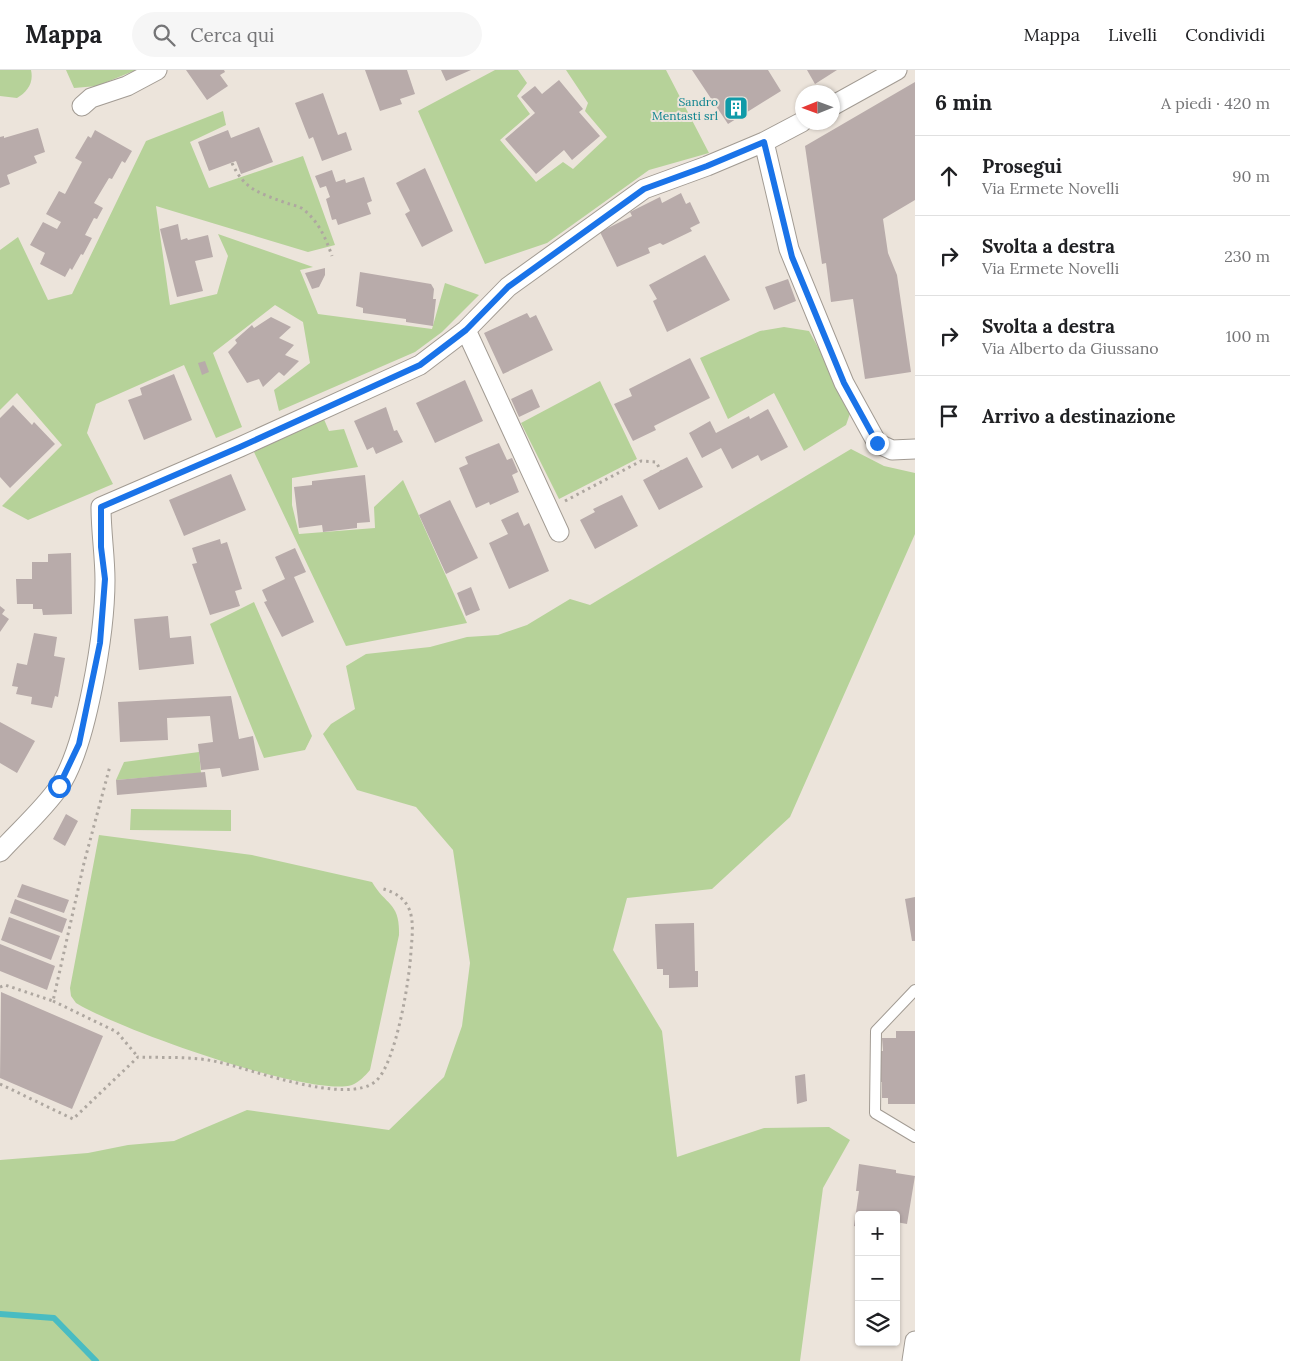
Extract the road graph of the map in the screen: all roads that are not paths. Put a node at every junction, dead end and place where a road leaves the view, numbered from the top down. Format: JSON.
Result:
{"nodes":[{"id":1,"x":157,"y":70,"type":"edge"},
{"id":2,"x":897,"y":70,"type":"edge"},
{"id":3,"x":840,"y":102,"type":"edge"},
{"id":4,"x":82,"y":106,"type":"dead end"},
{"id":5,"x":795,"y":126,"type":"edge"},
{"id":6,"x":764,"y":142,"type":"junction"},
{"id":7,"x":466,"y":330,"type":"junction"},
{"id":8,"x":915,"y":449,"type":"edge"},
{"id":9,"x":559,"y":532,"type":"dead end"},
{"id":10,"x":0,"y":852,"type":"edge"},
{"id":11,"x":915,"y":990,"type":"edge"},
{"id":12,"x":915,"y":1137,"type":"edge"},
{"id":13,"x":915,"y":1341,"type":"edge"},
{"id":14,"x":912,"y":1361,"type":"edge"}],
"edges":[{"from":1,"to":4,"type":"street"},
{"from":2,"to":3,"type":"street"},
{"from":5,"to":6,"type":"street"},
{"from":6,"to":7,"type":"street"},
{"from":6,"to":8,"type":"street"},
{"from":7,"to":9,"type":"street"},
{"from":7,"to":10,"type":"street"},
{"from":11,"to":12,"type":"lane"},
{"from":13,"to":14,"type":"street"}]}
